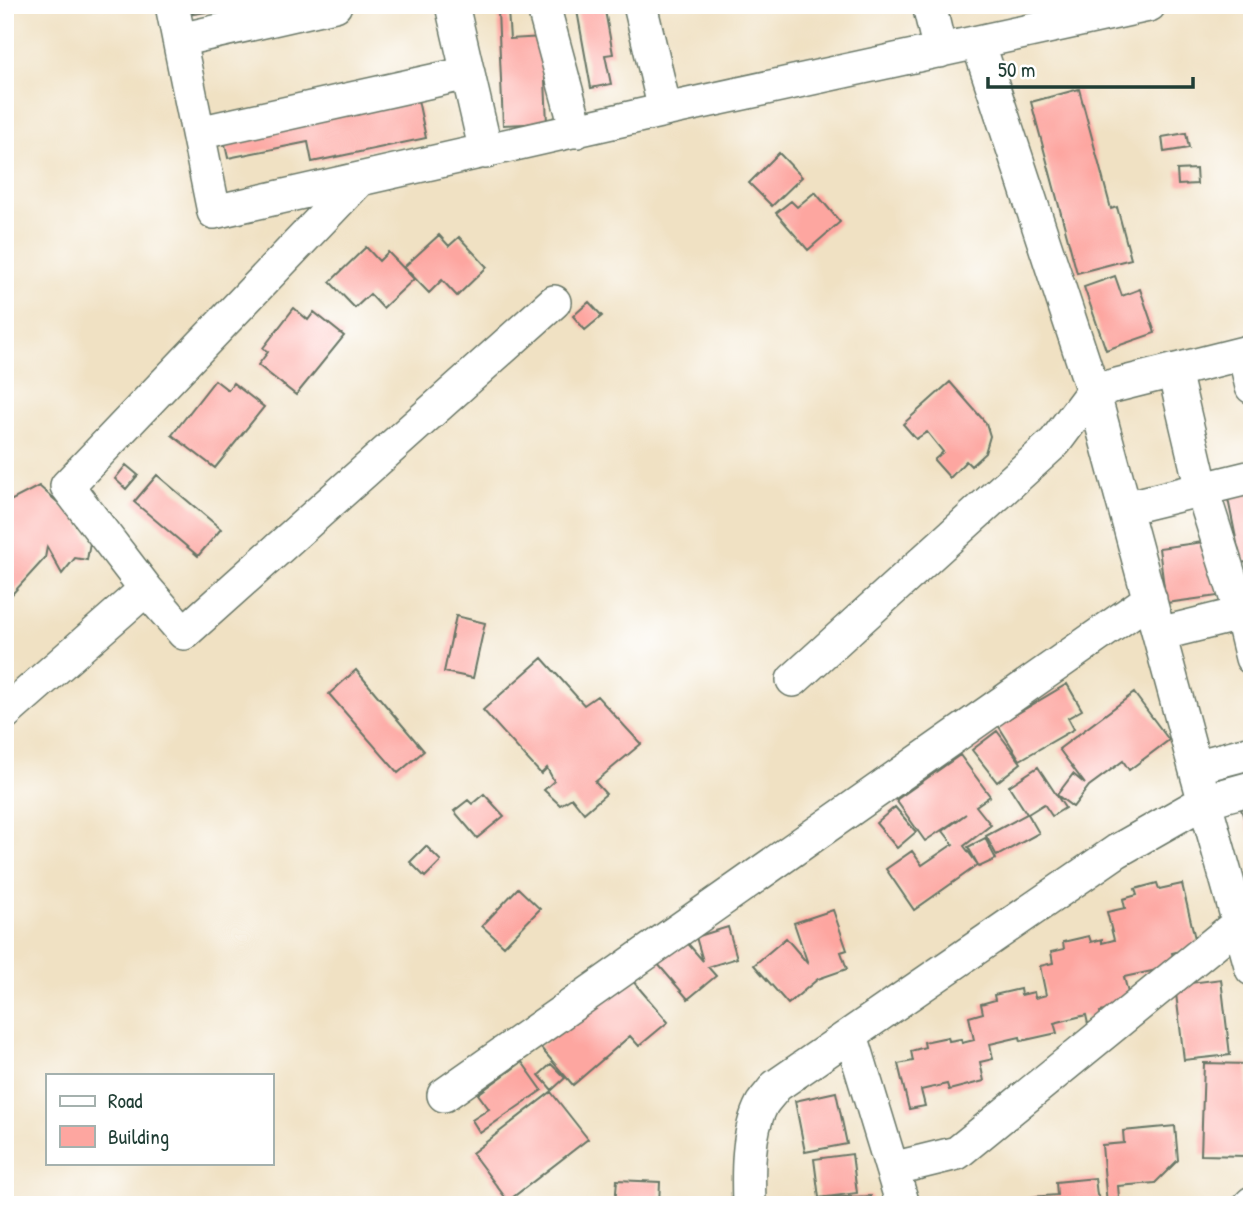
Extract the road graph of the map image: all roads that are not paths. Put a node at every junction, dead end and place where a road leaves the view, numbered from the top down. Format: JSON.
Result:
{"nodes":[{"id":1,"x":172,"y":5,"type":"edge"},
{"id":2,"x":335,"y":5,"type":"edge"},
{"id":3,"x":452,"y":5,"type":"edge"},
{"id":4,"x":543,"y":5,"type":"edge"},
{"id":5,"x":640,"y":5,"type":"edge"},
{"id":6,"x":929,"y":5,"type":"edge"},
{"id":7,"x":1149,"y":5,"type":"edge"},
{"id":8,"x":1072,"y":13,"type":"edge"},
{"id":9,"x":179,"y":40,"type":"junction"},
{"id":10,"x":978,"y":43,"type":"junction"},
{"id":11,"x":940,"y":51,"type":"junction"},
{"id":12,"x":468,"y":73,"type":"junction"},
{"id":13,"x":665,"y":110,"type":"junction"},
{"id":14,"x":577,"y":131,"type":"junction"},
{"id":15,"x":198,"y":133,"type":"junction"},
{"id":16,"x":486,"y":152,"type":"junction"},
{"id":17,"x":360,"y":179,"type":"junction"},
{"id":18,"x":555,"y":302,"type":"dead end"},
{"id":19,"x":1248,"y":352,"type":"edge"},
{"id":20,"x":1174,"y":370,"type":"junction"},
{"id":21,"x":1252,"y":387,"type":"edge"},
{"id":22,"x":1093,"y":391,"type":"junction"},
{"id":23,"x":1252,"y":477,"type":"edge"},
{"id":24,"x":1202,"y":490,"type":"junction"},
{"id":25,"x":1125,"y":509,"type":"junction"},
{"id":26,"x":146,"y":589,"type":"junction"},
{"id":27,"x":1150,"y":599,"type":"junction"},
{"id":28,"x":1246,"y":612,"type":"edge"},
{"id":29,"x":1159,"y":634,"type":"junction"},
{"id":30,"x":1252,"y":658,"type":"edge"},
{"id":31,"x":793,"y":680,"type":"dead end"},
{"id":32,"x":5,"y":713,"type":"edge"},
{"id":33,"x":1252,"y":752,"type":"edge"},
{"id":34,"x":1195,"y":767,"type":"junction"},
{"id":35,"x":1252,"y":788,"type":"edge"},
{"id":36,"x":1205,"y":801,"type":"junction"},
{"id":37,"x":1239,"y":923,"type":"junction"},
{"id":38,"x":1252,"y":969,"type":"edge"},
{"id":39,"x":850,"y":1035,"type":"junction"},
{"id":40,"x":444,"y":1095,"type":"dead end"},
{"id":41,"x":892,"y":1168,"type":"junction"},
{"id":42,"x":749,"y":1205,"type":"edge"},
{"id":43,"x":903,"y":1205,"type":"edge"}],
"edges":[{"from":1,"to":9,"type":"street"},
{"from":2,"to":9,"type":"street"},
{"from":3,"to":12,"type":"street"},
{"from":4,"to":14,"type":"street"},
{"from":5,"to":13,"type":"street"},
{"from":6,"to":11,"type":"street"},
{"from":7,"to":8,"type":"street"},
{"from":8,"to":10,"type":"street"},
{"from":9,"to":15,"type":"street"},
{"from":10,"to":11,"type":"street"},
{"from":10,"to":22,"type":"street"},
{"from":11,"to":13,"type":"street"},
{"from":12,"to":15,"type":"street"},
{"from":12,"to":16,"type":"street"},
{"from":13,"to":14,"type":"street"},
{"from":14,"to":16,"type":"street"},
{"from":15,"to":17,"type":"street"},
{"from":16,"to":17,"type":"street"},
{"from":17,"to":26,"type":"street"},
{"from":18,"to":26,"type":"street"},
{"from":19,"to":20,"type":"street"},
{"from":19,"to":21,"type":"street"},
{"from":20,"to":22,"type":"street"},
{"from":20,"to":24,"type":"street"},
{"from":22,"to":25,"type":"street"},
{"from":22,"to":31,"type":"street"},
{"from":23,"to":24,"type":"street"},
{"from":24,"to":25,"type":"street"},
{"from":24,"to":28,"type":"street"},
{"from":25,"to":27,"type":"street"},
{"from":26,"to":32,"type":"street"},
{"from":27,"to":29,"type":"street"},
{"from":27,"to":40,"type":"street"},
{"from":28,"to":29,"type":"street"},
{"from":28,"to":30,"type":"street"},
{"from":29,"to":34,"type":"street"},
{"from":33,"to":34,"type":"street"},
{"from":34,"to":36,"type":"street"},
{"from":35,"to":36,"type":"street"},
{"from":36,"to":37,"type":"street"},
{"from":36,"to":39,"type":"street"},
{"from":37,"to":38,"type":"street"},
{"from":37,"to":41,"type":"street"},
{"from":39,"to":41,"type":"street"},
{"from":39,"to":42,"type":"street"},
{"from":41,"to":43,"type":"street"}]}
